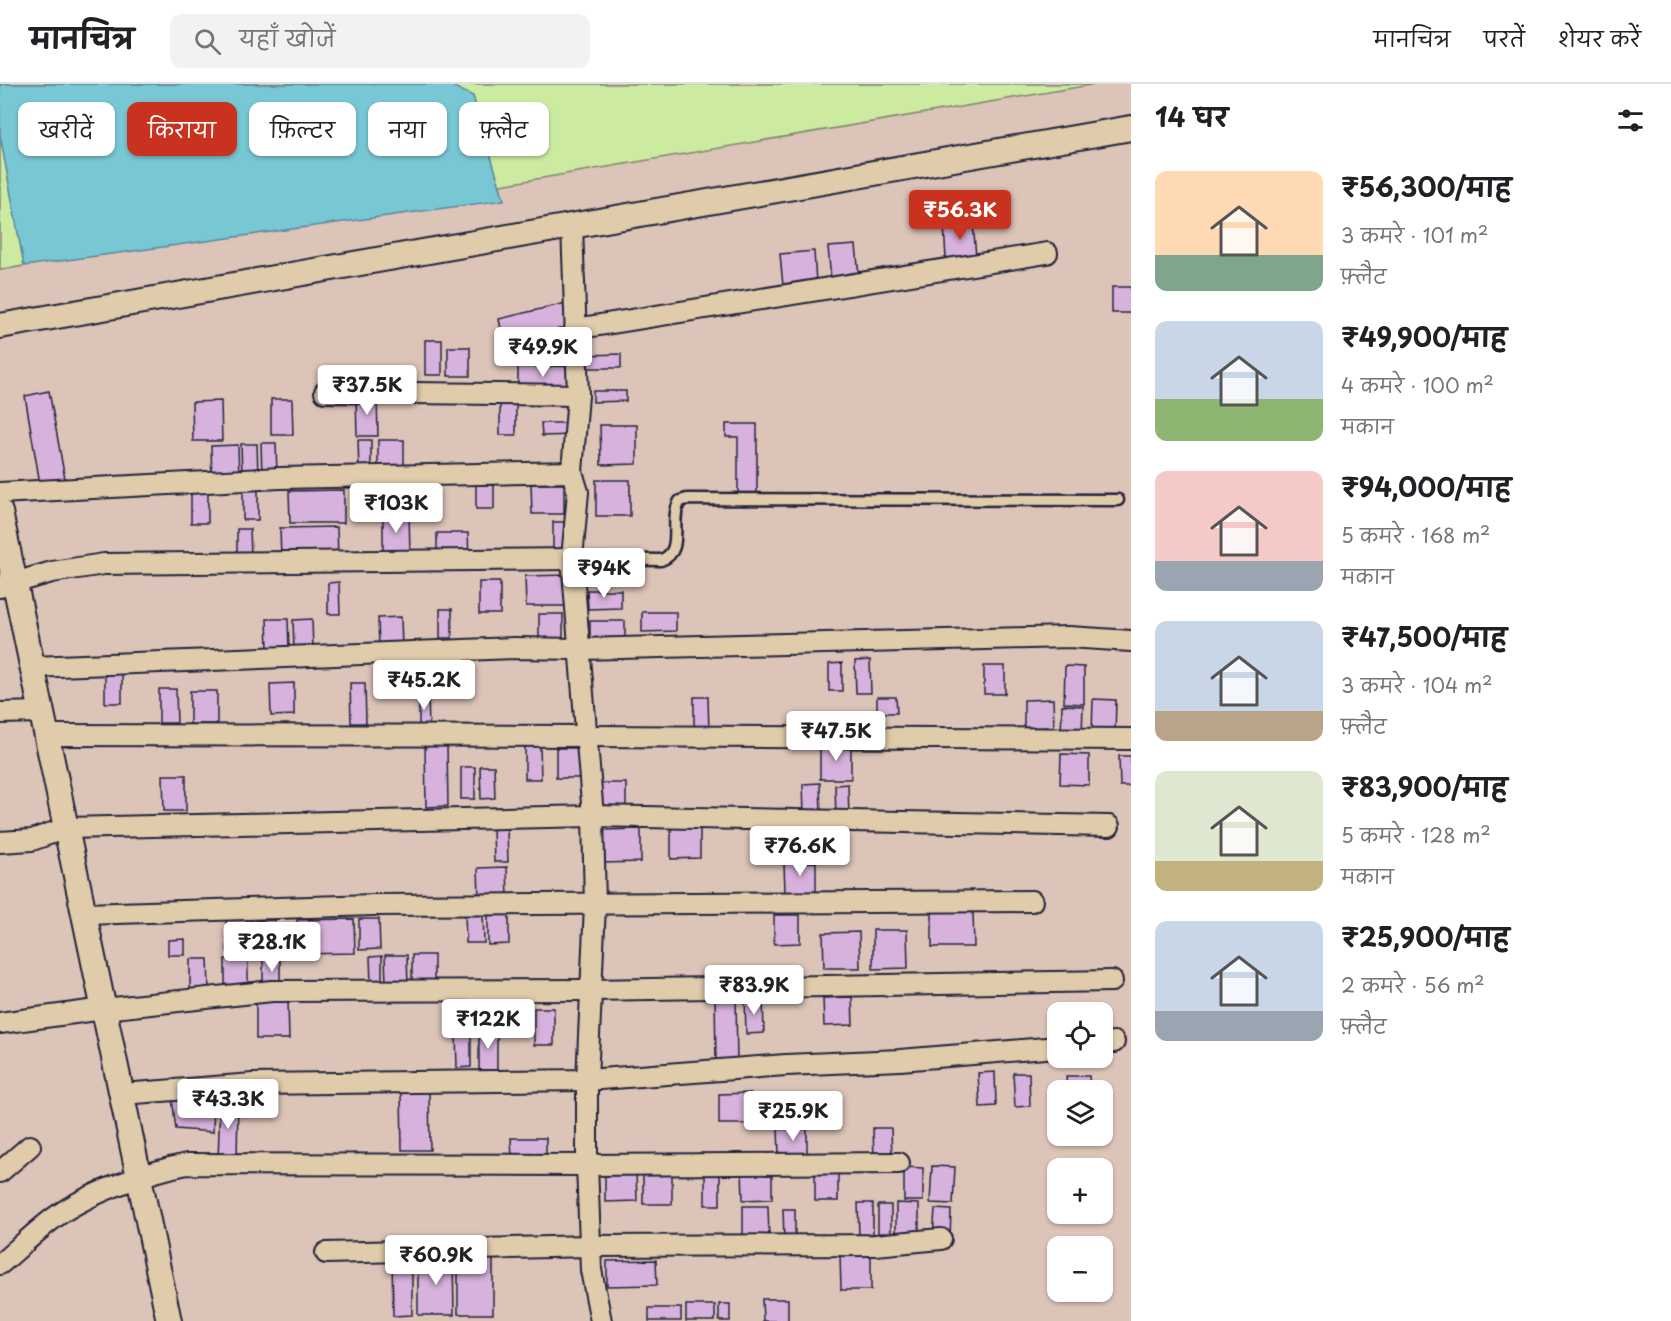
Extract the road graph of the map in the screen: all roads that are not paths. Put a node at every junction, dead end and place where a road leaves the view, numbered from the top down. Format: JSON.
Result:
{"nodes":[{"id":1,"x":1131,"y":128,"type":"edge"},
{"id":2,"x":572,"y":226,"type":"junction"},
{"id":3,"x":1047,"y":253,"type":"dead end"},
{"id":4,"x":0,"y":326,"type":"edge"},
{"id":5,"x":575,"y":329,"type":"junction"},
{"id":6,"x":325,"y":392,"type":"dead end"},
{"id":7,"x":578,"y":395,"type":"junction"},
{"id":8,"x":572,"y":472,"type":"junction"},
{"id":9,"x":0,"y":493,"type":"edge"},
{"id":10,"x":1118,"y":500,"type":"dead end"},
{"id":11,"x":0,"y":512,"type":"edge"},
{"id":12,"x":572,"y":559,"type":"junction"},
{"id":13,"x":7,"y":586,"type":"edge"},
{"id":14,"x":1131,"y":641,"type":"edge"},
{"id":15,"x":580,"y":649,"type":"junction"},
{"id":16,"x":32,"y":667,"type":"junction"},
{"id":17,"x":42,"y":712,"type":"junction"},
{"id":18,"x":0,"y":713,"type":"edge"},
{"id":19,"x":47,"y":735,"type":"junction"},
{"id":20,"x":587,"y":736,"type":"junction"},
{"id":21,"x":1131,"y":740,"type":"edge"},
{"id":22,"x":593,"y":816,"type":"junction"},
{"id":23,"x":1109,"y":826,"type":"dead end"},
{"id":24,"x":66,"y":828,"type":"junction"},
{"id":25,"x":0,"y":842,"type":"edge"},
{"id":26,"x":1032,"y":901,"type":"dead end"},
{"id":27,"x":595,"y":905,"type":"junction"},
{"id":28,"x":84,"y":915,"type":"junction"},
{"id":29,"x":1112,"y":981,"type":"dead end"},
{"id":30,"x":591,"y":990,"type":"junction"},
{"id":31,"x":104,"y":1009,"type":"junction"},
{"id":32,"x":8,"y":1023,"type":"edge"},
{"id":33,"x":1047,"y":1048,"type":"edge"},
{"id":34,"x":587,"y":1080,"type":"junction"},
{"id":35,"x":122,"y":1094,"type":"junction"},
{"id":36,"x":30,"y":1146,"type":"dead end"},
{"id":37,"x":898,"y":1162,"type":"dead end"},
{"id":38,"x":587,"y":1165,"type":"junction"},
{"id":39,"x":0,"y":1172,"type":"edge"},
{"id":40,"x":139,"y":1179,"type":"junction"},
{"id":41,"x":941,"y":1239,"type":"dead end"},
{"id":42,"x":590,"y":1246,"type":"junction"},
{"id":43,"x":327,"y":1253,"type":"dead end"},
{"id":44,"x":0,"y":1264,"type":"edge"},
{"id":45,"x":169,"y":1321,"type":"edge"},
{"id":46,"x":601,"y":1321,"type":"edge"}],
"edges":[{"from":1,"to":2,"type":"street"},
{"from":2,"to":4,"type":"street"},
{"from":2,"to":5,"type":"street"},
{"from":3,"to":5,"type":"street"},
{"from":5,"to":7,"type":"street"},
{"from":6,"to":7,"type":"street"},
{"from":7,"to":8,"type":"street"},
{"from":8,"to":9,"type":"street"},
{"from":8,"to":12,"type":"street"},
{"from":10,"to":12,"type":"lane"},
{"from":11,"to":13,"type":"street"},
{"from":12,"to":13,"type":"street"},
{"from":12,"to":15,"type":"street"},
{"from":13,"to":16,"type":"street"},
{"from":14,"to":15,"type":"street"},
{"from":15,"to":16,"type":"street"},
{"from":15,"to":20,"type":"street"},
{"from":16,"to":17,"type":"street"},
{"from":17,"to":18,"type":"street"},
{"from":17,"to":19,"type":"street"},
{"from":19,"to":20,"type":"street"},
{"from":19,"to":24,"type":"street"},
{"from":20,"to":21,"type":"street"},
{"from":20,"to":22,"type":"street"},
{"from":22,"to":23,"type":"street"},
{"from":22,"to":24,"type":"street"},
{"from":22,"to":27,"type":"street"},
{"from":24,"to":25,"type":"street"},
{"from":24,"to":28,"type":"street"},
{"from":26,"to":27,"type":"street"},
{"from":27,"to":28,"type":"street"},
{"from":27,"to":30,"type":"street"},
{"from":28,"to":31,"type":"street"},
{"from":29,"to":30,"type":"street"},
{"from":30,"to":31,"type":"street"},
{"from":30,"to":34,"type":"street"},
{"from":31,"to":32,"type":"street"},
{"from":31,"to":35,"type":"street"},
{"from":33,"to":34,"type":"street"},
{"from":34,"to":35,"type":"street"},
{"from":34,"to":38,"type":"street"},
{"from":35,"to":40,"type":"street"},
{"from":36,"to":39,"type":"street"},
{"from":37,"to":38,"type":"street"},
{"from":38,"to":40,"type":"street"},
{"from":38,"to":42,"type":"street"},
{"from":40,"to":44,"type":"street"},
{"from":40,"to":45,"type":"street"},
{"from":41,"to":42,"type":"street"},
{"from":42,"to":43,"type":"street"},
{"from":42,"to":46,"type":"street"}]}
